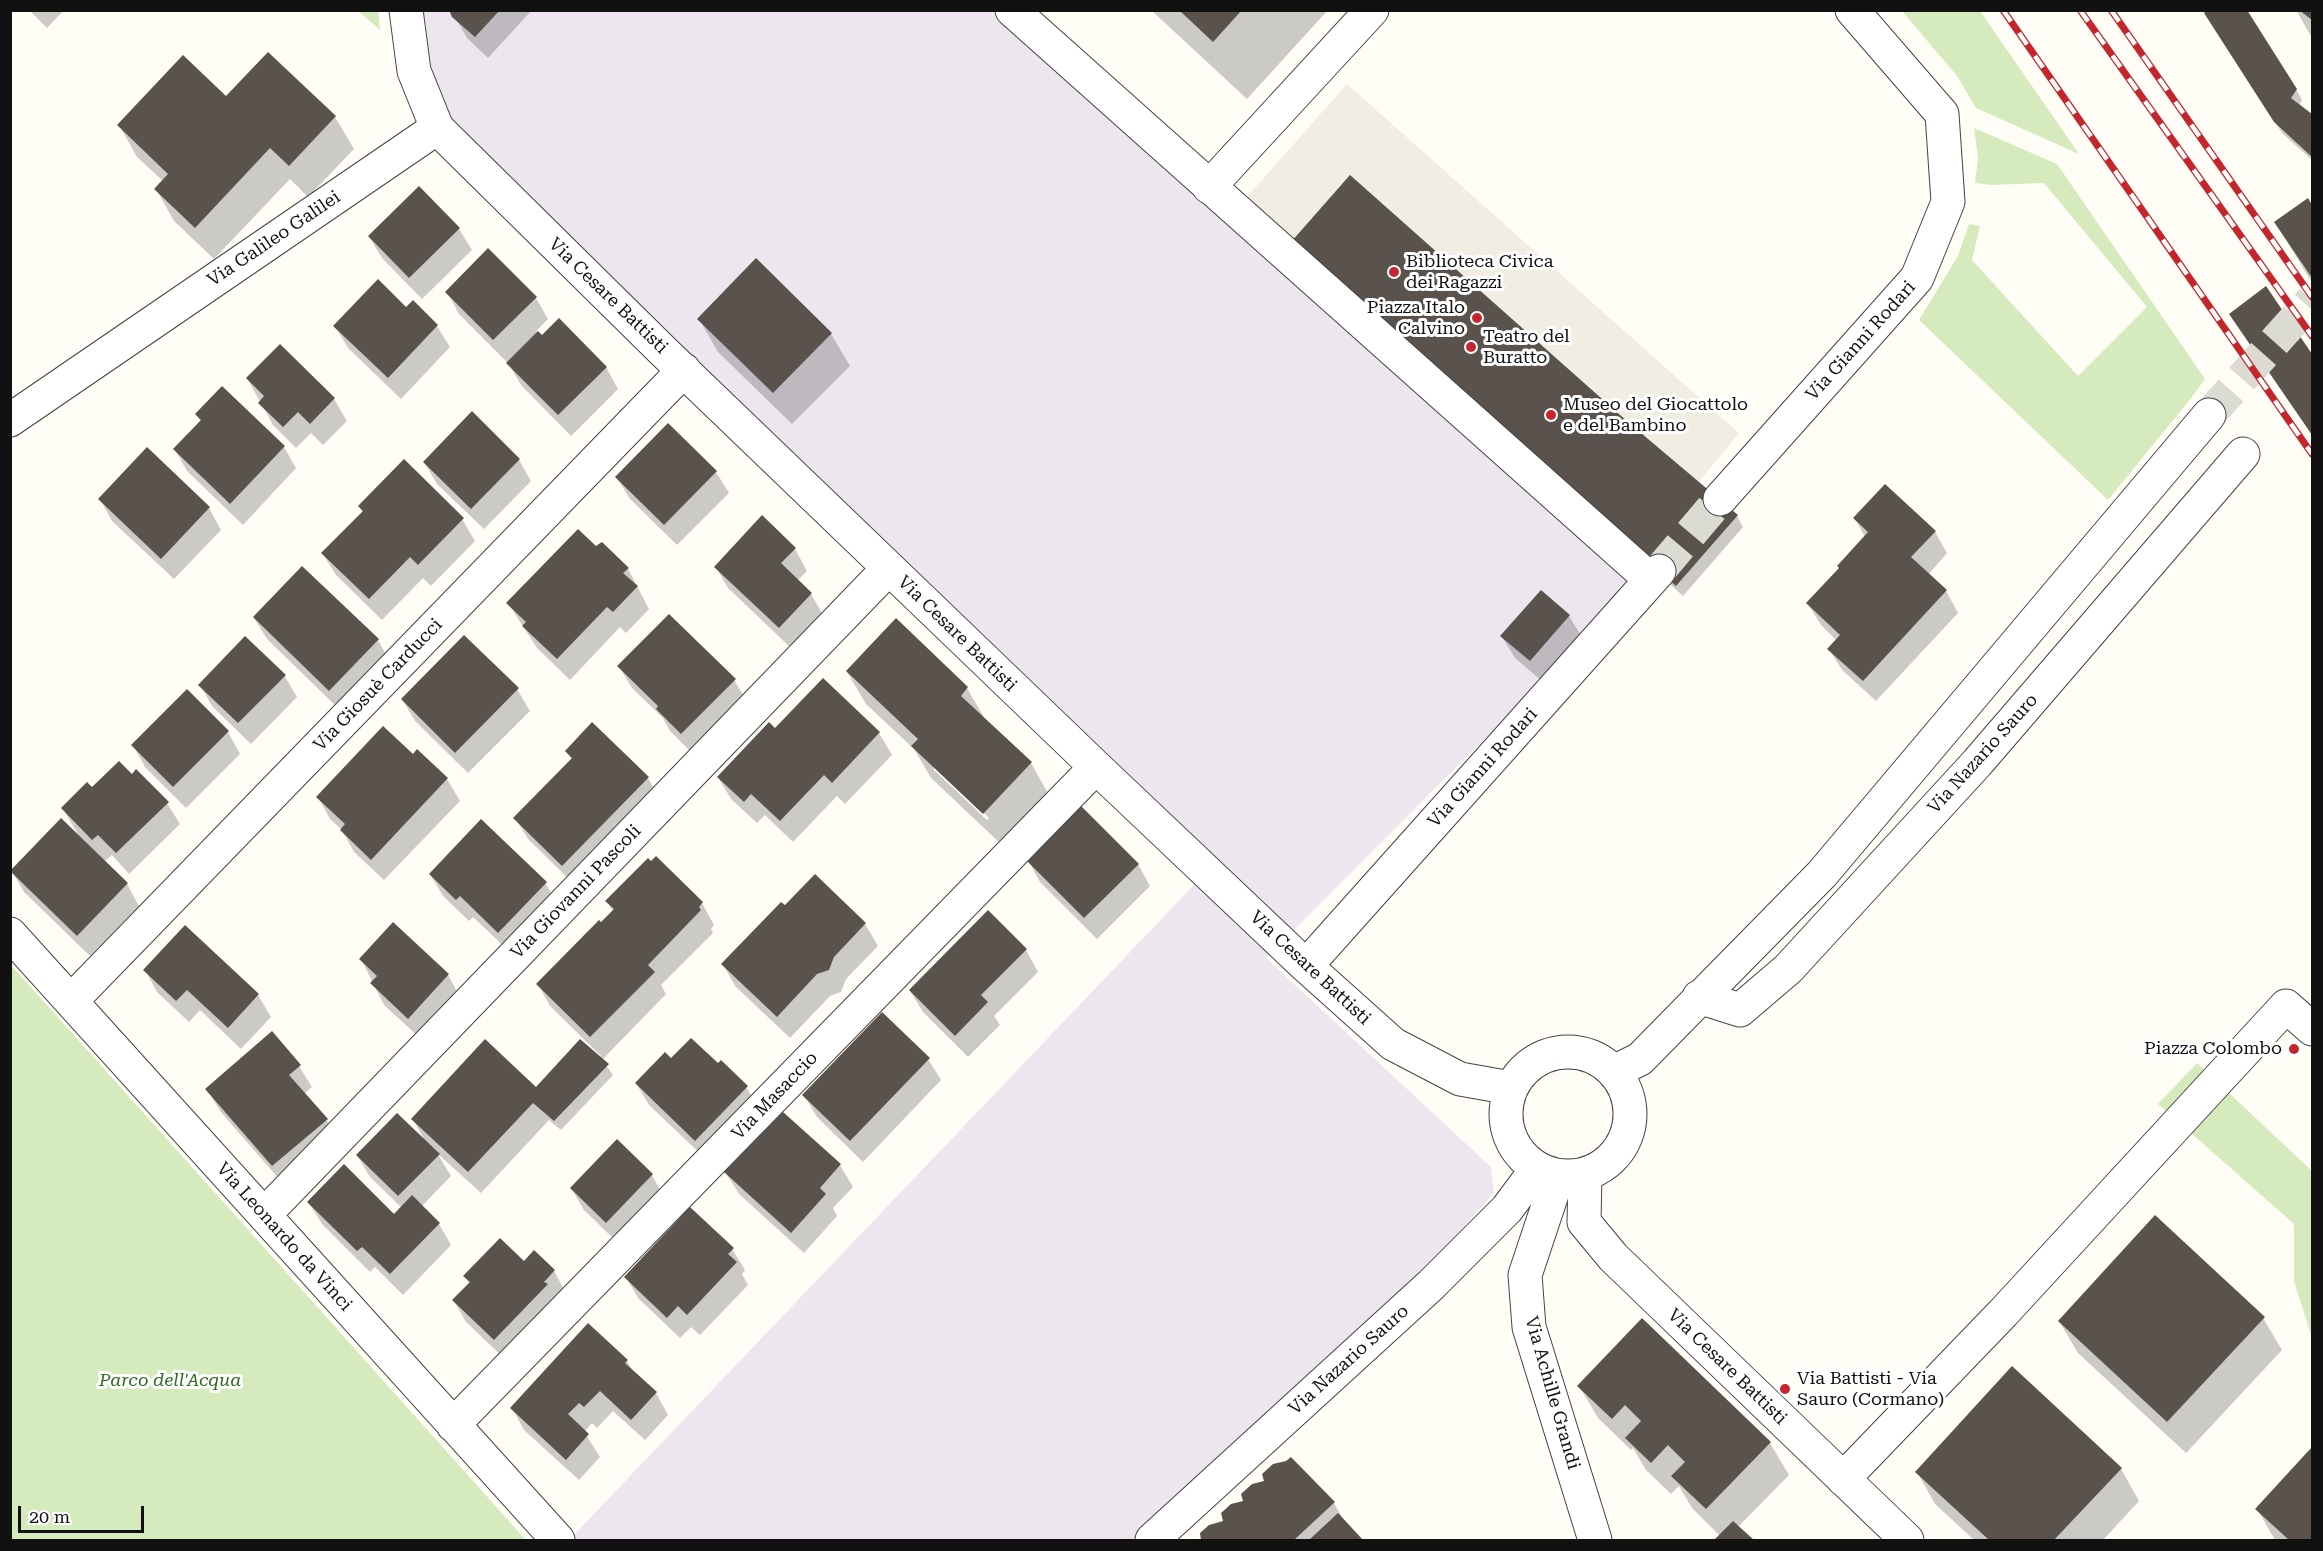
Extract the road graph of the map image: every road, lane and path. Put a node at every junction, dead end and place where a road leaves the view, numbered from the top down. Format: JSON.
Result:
{"nodes":[{"id":1,"x":406,"y":10,"type":"edge"},
{"id":2,"x":1012,"y":10,"type":"edge"},
{"id":3,"x":1372,"y":10,"type":"edge"},
{"id":4,"x":1852,"y":10,"type":"edge"},
{"id":5,"x":436,"y":128,"type":"junction"},
{"id":6,"x":1209,"y":187,"type":"junction"},
{"id":7,"x":684,"y":369,"type":"junction"},
{"id":8,"x":2209,"y":415,"type":"tunnel mouth"},
{"id":9,"x":10,"y":420,"type":"edge"},
{"id":10,"x":2243,"y":454,"type":"dead end"},
{"id":11,"x":1720,"y":499,"type":"tunnel mouth"},
{"id":12,"x":888,"y":569,"type":"junction"},
{"id":13,"x":1096,"y":766,"type":"junction"},
{"id":14,"x":10,"y":934,"type":"edge"},
{"id":15,"x":1306,"y":966,"type":"junction"},
{"id":16,"x":1700,"y":997,"type":"junction"},
{"id":17,"x":71,"y":1001,"type":"junction"},
{"id":18,"x":2313,"y":1029,"type":"edge"},
{"id":19,"x":1614,"y":1072,"type":"junction"},
{"id":20,"x":1511,"y":1088,"type":"junction"},
{"id":21,"x":1560,"y":1174,"type":"junction"},
{"id":22,"x":264,"y":1215,"type":"junction"},
{"id":23,"x":453,"y":1425,"type":"junction"},
{"id":24,"x":1843,"y":1479,"type":"junction"},
{"id":25,"x":1166,"y":1536,"type":"edge"},
{"id":26,"x":558,"y":1540,"type":"edge"},
{"id":27,"x":1595,"y":1540,"type":"edge"},
{"id":28,"x":1907,"y":1540,"type":"edge"}],
"edges":[{"from":1,"to":5,"type":"street"},
{"from":2,"to":6,"type":"street"},
{"from":3,"to":6,"type":"street"},
{"from":4,"to":11,"type":"street","name":"Via Gianni Rodari"},
{"from":5,"to":7,"type":"street","name":"Via Cesare Battisti"},
{"from":5,"to":9,"type":"street","name":"Via Galileo Galilei"},
{"from":6,"to":15,"type":"street","name":"Via Gianni Rodari"},
{"from":7,"to":12,"type":"street","name":"Via Cesare Battisti"},
{"from":7,"to":17,"type":"street","name":"Via Giosuè Carducci"},
{"from":8,"to":16,"type":"street"},
{"from":10,"to":16,"type":"street","name":"Via Nazario Sauro"},
{"from":12,"to":13,"type":"street","name":"Via Cesare Battisti"},
{"from":12,"to":22,"type":"street","name":"Via Giovanni Pascoli"},
{"from":13,"to":15,"type":"street","name":"Via Cesare Battisti"},
{"from":13,"to":23,"type":"street","name":"Via Masaccio"},
{"from":14,"to":17,"type":"street","name":"Via Leonardo da Vinci"},
{"from":15,"to":20,"type":"street","name":"Via Cesare Battisti"},
{"from":16,"to":19,"type":"street"},
{"from":17,"to":22,"type":"street","name":"Via Leonardo da Vinci"},
{"from":18,"to":24,"type":"street"},
{"from":19,"to":20,"type":"street"},
{"from":19,"to":21,"type":"street"},
{"from":20,"to":21,"type":"street"},
{"from":21,"to":24,"type":"street","name":"Via Cesare Battisti"},
{"from":21,"to":25,"type":"street","name":"Via Nazario Sauro"},
{"from":21,"to":27,"type":"street","name":"Via Achille Grandi"},
{"from":22,"to":23,"type":"street","name":"Via Leonardo da Vinci"},
{"from":23,"to":26,"type":"street","name":"Via Leonardo da Vinci"},
{"from":24,"to":28,"type":"street","name":"Via Cesare Battisti"}]}
